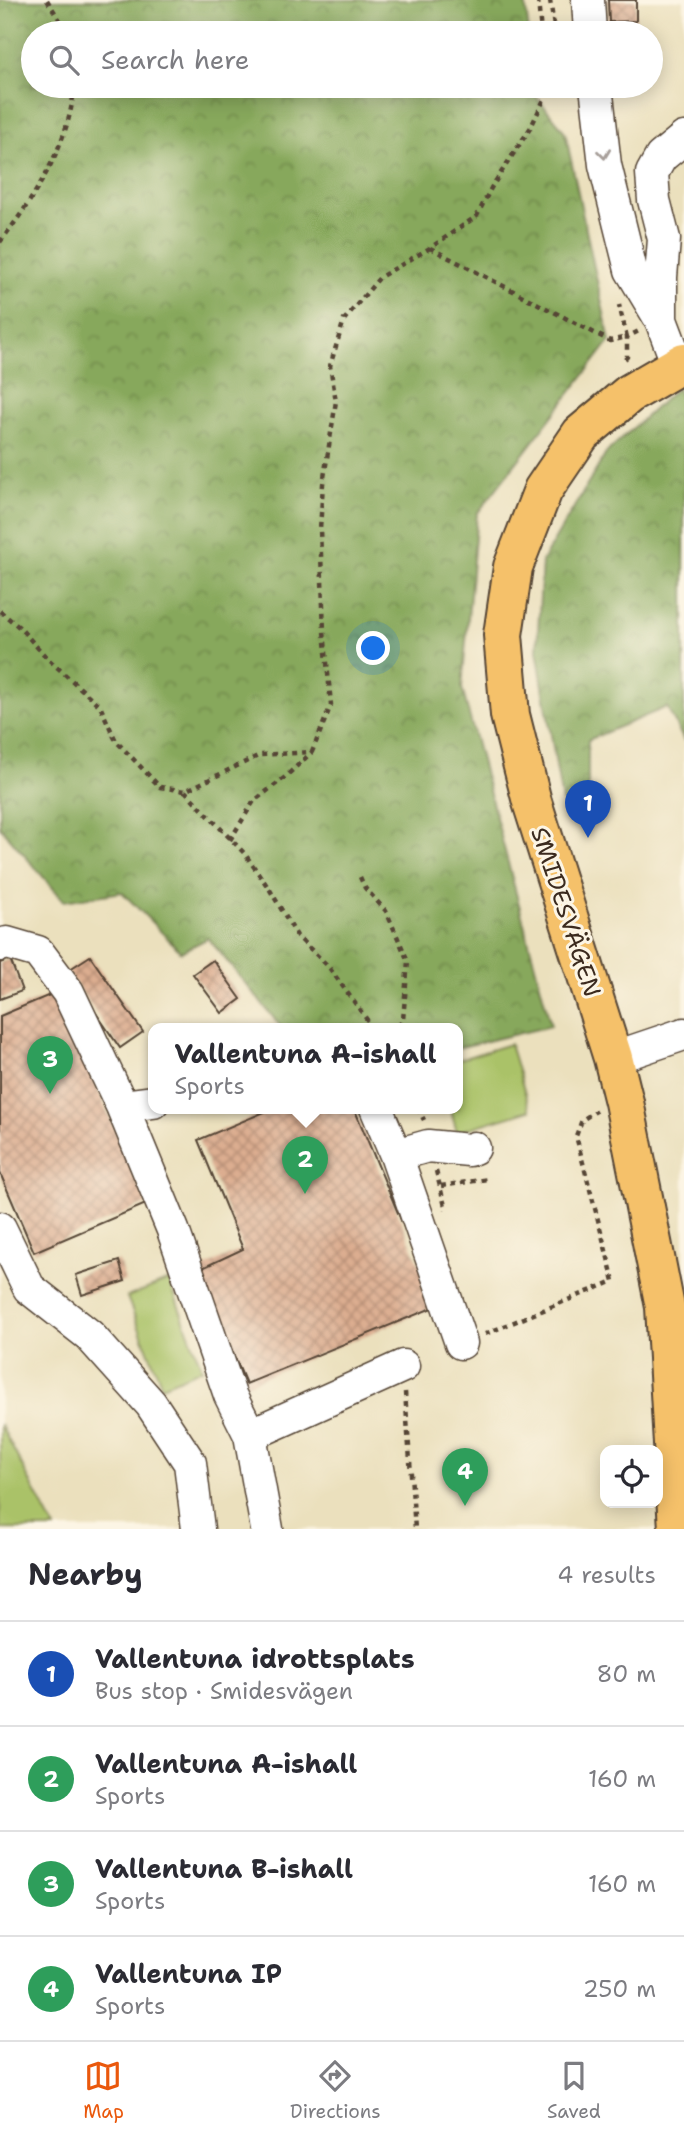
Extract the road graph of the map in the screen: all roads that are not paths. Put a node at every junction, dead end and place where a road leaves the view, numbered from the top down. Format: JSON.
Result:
{"nodes":[{"id":1,"x":588,"y":0,"type":"edge"},
{"id":2,"x":589,"y":21,"type":"edge"},
{"id":3,"x":597,"y":98,"type":"edge"},
{"id":4,"x":684,"y":138,"type":"edge"},
{"id":5,"x":661,"y":320,"type":"junction"},
{"id":6,"x":681,"y":364,"type":"edge"},
{"id":7,"x":0,"y":945,"type":"edge"},
{"id":8,"x":684,"y":1034,"type":"edge"},
{"id":9,"x":613,"y":1058,"type":"junction"},
{"id":10,"x":148,"y":1103,"type":"edge"},
{"id":11,"x":122,"y":1106,"type":"junction"},
{"id":12,"x":379,"y":1114,"type":"edge"},
{"id":13,"x":474,"y":1148,"type":"dead end"},
{"id":14,"x":396,"y":1155,"type":"junction"},
{"id":15,"x":0,"y":1228,"type":"edge"},
{"id":16,"x":470,"y":1340,"type":"road end"},
{"id":17,"x":403,"y":1366,"type":"road end"},
{"id":18,"x":250,"y":1435,"type":"junction"},
{"id":19,"x":198,"y":1529,"type":"edge"},
{"id":20,"x":267,"y":1529,"type":"edge"},
{"id":21,"x":678,"y":1529,"type":"edge"}],
"edges":[{"from":1,"to":2,"type":"street"},
{"from":3,"to":5,"type":"street","one_way":true},
{"from":4,"to":5,"type":"street"},
{"from":5,"to":6,"type":"street"},
{"from":6,"to":9,"type":"main road","name":"SMIDESVÄGEN"},
{"from":7,"to":11,"type":"street"},
{"from":8,"to":9,"type":"street"},
{"from":9,"to":21,"type":"main road","name":"SMIDESVÄGEN"},
{"from":10,"to":11,"type":"street"},
{"from":11,"to":18,"type":"street"},
{"from":12,"to":14,"type":"street"},
{"from":13,"to":14,"type":"street"},
{"from":14,"to":16,"type":"street"},
{"from":15,"to":19,"type":"street"},
{"from":17,"to":18,"type":"street"},
{"from":18,"to":20,"type":"street"}]}
